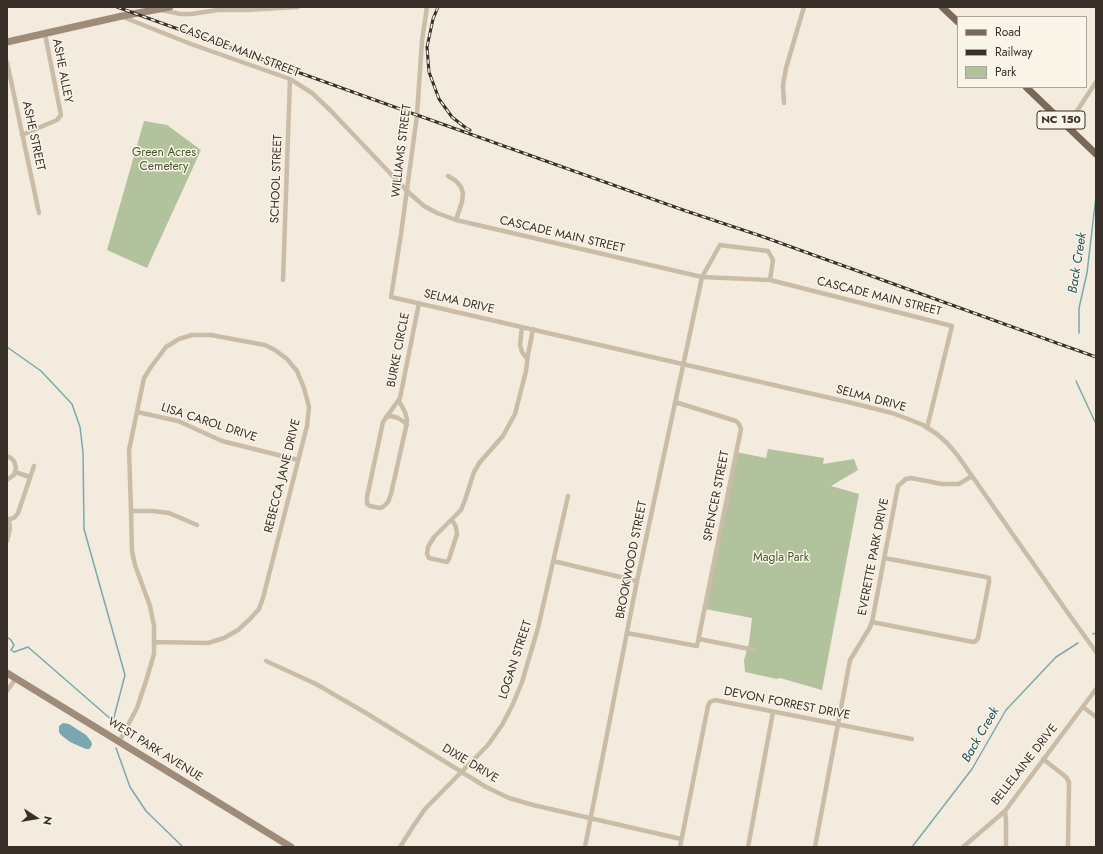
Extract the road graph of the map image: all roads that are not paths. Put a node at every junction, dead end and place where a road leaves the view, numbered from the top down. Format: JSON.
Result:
{"nodes":[{"id":1,"x":170,"y":7,"type":"edge"},
{"id":2,"x":298,"y":7,"type":"edge"},
{"id":3,"x":427,"y":7,"type":"edge"},
{"id":4,"x":804,"y":7,"type":"edge"},
{"id":5,"x":942,"y":7,"type":"edge"},
{"id":6,"x":160,"y":10,"type":"junction"},
{"id":7,"x":122,"y":16,"type":"junction"},
{"id":8,"x":957,"y":21,"type":"edge"},
{"id":9,"x":44,"y":34,"type":"junction"},
{"id":10,"x":7,"y":42,"type":"edge"},
{"id":11,"x":7,"y":62,"type":"edge"},
{"id":12,"x":290,"y":79,"type":"junction"},
{"id":13,"x":1096,"y":82,"type":"edge"},
{"id":14,"x":1027,"y":88,"type":"edge"},
{"id":15,"x":784,"y":103,"type":"dead end"},
{"id":16,"x":1067,"y":126,"type":"junction"},
{"id":17,"x":22,"y":135,"type":"junction"},
{"id":18,"x":1096,"y":154,"type":"edge"},
{"id":19,"x":448,"y":176,"type":"dead end"},
{"id":20,"x":407,"y":191,"type":"junction"},
{"id":21,"x":39,"y":214,"type":"dead end"},
{"id":22,"x":456,"y":220,"type":"junction"},
{"id":23,"x":702,"y":277,"type":"junction"},
{"id":24,"x":283,"y":280,"type":"dead end"},
{"id":25,"x":770,"y":280,"type":"junction"},
{"id":26,"x":391,"y":297,"type":"joint"},
{"id":27,"x":419,"y":303,"type":"junction"},
{"id":28,"x":522,"y":327,"type":"junction"},
{"id":29,"x":534,"y":329,"type":"junction"},
{"id":30,"x":527,"y":359,"type":"junction"},
{"id":31,"x":684,"y":365,"type":"junction"},
{"id":32,"x":399,"y":401,"type":"junction"},
{"id":33,"x":676,"y":402,"type":"junction"},
{"id":34,"x":137,"y":412,"type":"junction"},
{"id":35,"x":386,"y":417,"type":"junction"},
{"id":36,"x":406,"y":424,"type":"junction"},
{"id":37,"x":927,"y":428,"type":"junction"},
{"id":38,"x":7,"y":456,"type":"edge"},
{"id":39,"x":298,"y":460,"type":"junction"},
{"id":40,"x":34,"y":466,"type":"dead end"},
{"id":41,"x":15,"y":472,"type":"junction"},
{"id":42,"x":972,"y":476,"type":"junction"},
{"id":43,"x":30,"y":477,"type":"junction"},
{"id":44,"x":7,"y":480,"type":"edge"},
{"id":45,"x":568,"y":496,"type":"dead end"},
{"id":46,"x":131,"y":511,"type":"junction"},
{"id":47,"x":8,"y":519,"type":"edge"},
{"id":48,"x":452,"y":520,"type":"junction"},
{"id":49,"x":197,"y":525,"type":"dead end"},
{"id":50,"x":7,"y":541,"type":"edge"},
{"id":51,"x":884,"y":558,"type":"junction"},
{"id":52,"x":553,"y":561,"type":"junction"},
{"id":53,"x":637,"y":581,"type":"junction"},
{"id":54,"x":872,"y":622,"type":"junction"},
{"id":55,"x":627,"y":633,"type":"junction"},
{"id":56,"x":699,"y":639,"type":"junction"},
{"id":57,"x":154,"y":642,"type":"junction"},
{"id":58,"x":755,"y":650,"type":"dead end"},
{"id":59,"x":1096,"y":652,"type":"edge"},
{"id":60,"x":266,"y":661,"type":"dead end"},
{"id":61,"x":7,"y":673,"type":"edge"},
{"id":62,"x":16,"y":678,"type":"junction"},
{"id":63,"x":1096,"y":690,"type":"edge"},
{"id":64,"x":7,"y":691,"type":"edge"},
{"id":65,"x":1082,"y":706,"type":"junction"},
{"id":66,"x":773,"y":712,"type":"junction"},
{"id":67,"x":1096,"y":717,"type":"edge"},
{"id":68,"x":839,"y":725,"type":"junction"},
{"id":69,"x":912,"y":739,"type":"dead end"},
{"id":70,"x":119,"y":742,"type":"junction"},
{"id":71,"x":1043,"y":759,"type":"junction"},
{"id":72,"x":462,"y":772,"type":"junction"},
{"id":73,"x":1004,"y":811,"type":"junction"},
{"id":74,"x":591,"y":818,"type":"junction"},
{"id":75,"x":682,"y":839,"type":"junction"},
{"id":76,"x":291,"y":847,"type":"edge"},
{"id":77,"x":400,"y":847,"type":"edge"},
{"id":78,"x":585,"y":847,"type":"edge"},
{"id":79,"x":680,"y":847,"type":"edge"},
{"id":80,"x":748,"y":847,"type":"edge"},
{"id":81,"x":815,"y":847,"type":"edge"},
{"id":82,"x":963,"y":847,"type":"edge"},
{"id":83,"x":1006,"y":847,"type":"edge"},
{"id":84,"x":1068,"y":847,"type":"edge"}],
"edges":[{"from":1,"to":6,"type":"main road"},
{"from":2,"to":6,"type":"street"},
{"from":3,"to":20,"type":"street","name":"WILLIAMS STREET"},
{"from":4,"to":15,"type":"street"},
{"from":5,"to":8,"type":"main road"},
{"from":6,"to":7,"type":"main road"},
{"from":7,"to":9,"type":"main road"},
{"from":7,"to":12,"type":"street","name":"CASCADE MAIN STREET"},
{"from":9,"to":10,"type":"main road"},
{"from":9,"to":17,"type":"street","name":"ASHE ALLEY"},
{"from":11,"to":17,"type":"street","name":"ASHE STREET"},
{"from":12,"to":20,"type":"street","name":"CASCADE MAIN STREET"},
{"from":12,"to":24,"type":"street","name":"SCHOOL STREET"},
{"from":13,"to":16,"type":"street"},
{"from":14,"to":16,"type":"main road","number":"NC 150"},
{"from":16,"to":18,"type":"main road","number":"NC 150"},
{"from":17,"to":21,"type":"street","name":"ASHE STREET"},
{"from":19,"to":22,"type":"street"},
{"from":20,"to":22,"type":"street","name":"CASCADE MAIN STREET"},
{"from":20,"to":26,"type":"street","name":"WILLIAMS STREET"},
{"from":22,"to":23,"type":"street","name":"CASCADE MAIN STREET"},
{"from":23,"to":25,"type":"street","name":"CASCADE MAIN STREET"},
{"from":23,"to":25,"type":"street","name":"BROOKWOOD STREET"},
{"from":23,"to":31,"type":"street","name":"BROOKWOOD STREET"},
{"from":25,"to":37,"type":"street","name":"CASCADE MAIN STREET"},
{"from":26,"to":27,"type":"street","name":"SELMA DRIVE"},
{"from":27,"to":28,"type":"street","name":"SELMA DRIVE"},
{"from":27,"to":32,"type":"street","name":"BURKE CIRCLE"},
{"from":28,"to":29,"type":"street","name":"SELMA DRIVE"},
{"from":28,"to":30,"type":"street"},
{"from":29,"to":30,"type":"street"},
{"from":29,"to":31,"type":"street","name":"SELMA DRIVE"},
{"from":30,"to":48,"type":"street"},
{"from":31,"to":33,"type":"street","name":"BROOKWOOD STREET"},
{"from":31,"to":37,"type":"street","name":"SELMA DRIVE"},
{"from":32,"to":35,"type":"street","name":"BURKE CIRCLE"},
{"from":32,"to":36,"type":"street","name":"BURKE CIRCLE"},
{"from":33,"to":53,"type":"street","name":"BROOKWOOD STREET"},
{"from":33,"to":56,"type":"street","name":"SPENCER STREET"},
{"from":34,"to":39,"type":"street","name":"LISA CAROL DRIVE"},
{"from":34,"to":39,"type":"street","name":"REBECCA JANE DRIVE"},
{"from":34,"to":46,"type":"street","name":"REBECCA JANE DRIVE"},
{"from":35,"to":36,"type":"street"},
{"from":35,"to":36,"type":"street","name":"BURKE CIRCLE"},
{"from":37,"to":42,"type":"street","name":"SELMA DRIVE"},
{"from":38,"to":41,"type":"street"},
{"from":39,"to":57,"type":"street","name":"REBECCA JANE DRIVE"},
{"from":40,"to":43,"type":"street"},
{"from":41,"to":43,"type":"street"},
{"from":41,"to":44,"type":"street"},
{"from":42,"to":51,"type":"street","name":"EVERETTE PARK DRIVE"},
{"from":42,"to":59,"type":"street","name":"SELMA DRIVE"},
{"from":43,"to":47,"type":"street"},
{"from":45,"to":52,"type":"street","name":"LOGAN STREET"},
{"from":46,"to":49,"type":"street"},
{"from":46,"to":57,"type":"street","name":"REBECCA JANE DRIVE"},
{"from":47,"to":50,"type":"street"},
{"from":48,"to":48,"type":"street"},
{"from":51,"to":54,"type":"street","name":"EVERETTE PARK DRIVE"},
{"from":51,"to":54,"type":"street"},
{"from":52,"to":53,"type":"street"},
{"from":52,"to":72,"type":"street","name":"LOGAN STREET"},
{"from":53,"to":55,"type":"street","name":"BROOKWOOD STREET"},
{"from":54,"to":68,"type":"street","name":"EVERETTE PARK DRIVE"},
{"from":55,"to":56,"type":"street"},
{"from":55,"to":74,"type":"street","name":"BROOKWOOD STREET"},
{"from":56,"to":58,"type":"street"},
{"from":57,"to":70,"type":"street","name":"REBECCA JANE DRIVE"},
{"from":60,"to":72,"type":"street","name":"DIXIE DRIVE"},
{"from":61,"to":62,"type":"main road","name":"WEST PARK AVENUE"},
{"from":62,"to":64,"type":"street"},
{"from":62,"to":70,"type":"main road","name":"WEST PARK AVENUE"},
{"from":63,"to":65,"type":"street","name":"BELLELAINE DRIVE"},
{"from":65,"to":67,"type":"street"},
{"from":65,"to":71,"type":"street","name":"BELLELAINE DRIVE"},
{"from":66,"to":68,"type":"street","name":"DEVON FORREST DRIVE"},
{"from":66,"to":75,"type":"street","name":"DEVON FORREST DRIVE"},
{"from":66,"to":80,"type":"street"},
{"from":68,"to":69,"type":"street","name":"DEVON FORREST DRIVE"},
{"from":68,"to":81,"type":"street","name":"EVERETTE PARK DRIVE"},
{"from":70,"to":76,"type":"main road","name":"WEST PARK AVENUE"},
{"from":71,"to":73,"type":"street","name":"BELLELAINE DRIVE"},
{"from":71,"to":84,"type":"street"},
{"from":72,"to":74,"type":"street","name":"DIXIE DRIVE"},
{"from":72,"to":77,"type":"street","name":"LOGAN STREET"},
{"from":73,"to":82,"type":"street","name":"BELLELAINE DRIVE"},
{"from":73,"to":83,"type":"street"},
{"from":74,"to":75,"type":"street","name":"DIXIE DRIVE"},
{"from":74,"to":78,"type":"street","name":"BROOKWOOD STREET"},
{"from":75,"to":79,"type":"street","name":"DEVON FORREST DRIVE"}]}
